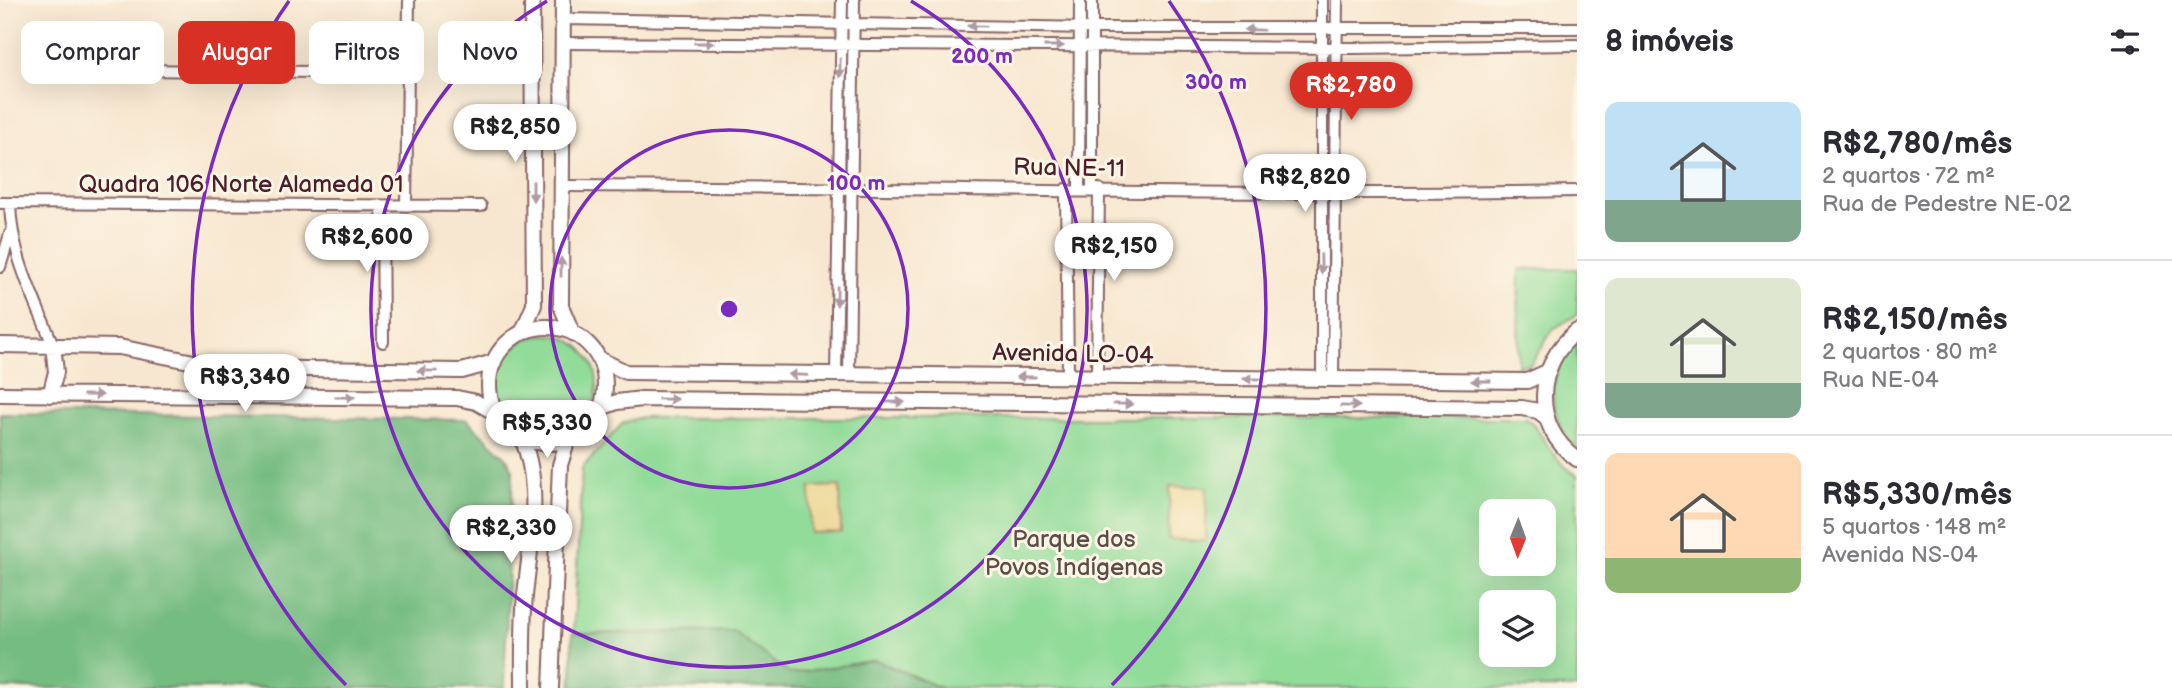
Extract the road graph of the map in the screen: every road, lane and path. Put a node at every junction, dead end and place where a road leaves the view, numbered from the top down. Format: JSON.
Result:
{"nodes":[{"id":1,"x":409,"y":0,"type":"edge"},
{"id":2,"x":532,"y":0,"type":"edge"},
{"id":3,"x":563,"y":0,"type":"edge"},
{"id":4,"x":842,"y":0,"type":"edge"},
{"id":5,"x":854,"y":0,"type":"edge"},
{"id":6,"x":1080,"y":0,"type":"edge"},
{"id":7,"x":1092,"y":0,"type":"edge"},
{"id":8,"x":1322,"y":0,"type":"edge"},
{"id":9,"x":1336,"y":0,"type":"edge"},
{"id":10,"x":563,"y":19,"type":"junction"},
{"id":11,"x":409,"y":21,"type":"edge"},
{"id":12,"x":842,"y":23,"type":"junction"},
{"id":13,"x":854,"y":24,"type":"junction"},
{"id":14,"x":1086,"y":28,"type":"junction"},
{"id":15,"x":1577,"y":28,"type":"edge"},
{"id":16,"x":1322,"y":30,"type":"junction"},
{"id":17,"x":1336,"y":30,"type":"junction"},
{"id":18,"x":562,"y":43,"type":"junction"},
{"id":19,"x":840,"y":44,"type":"junction"},
{"id":20,"x":854,"y":45,"type":"junction"},
{"id":21,"x":1577,"y":45,"type":"edge"},
{"id":22,"x":1086,"y":46,"type":"junction"},
{"id":23,"x":1321,"y":48,"type":"junction"},
{"id":24,"x":1336,"y":48,"type":"junction"},
{"id":25,"x":164,"y":70,"type":"edge"},
{"id":26,"x":309,"y":72,"type":"edge"},
{"id":27,"x":408,"y":84,"type":"edge"},
{"id":28,"x":561,"y":186,"type":"junction"},
{"id":29,"x":839,"y":187,"type":"junction"},
{"id":30,"x":853,"y":187,"type":"junction"},
{"id":31,"x":1066,"y":189,"type":"junction"},
{"id":32,"x":1079,"y":189,"type":"junction"},
{"id":33,"x":1095,"y":189,"type":"junction"},
{"id":34,"x":1577,"y":191,"type":"edge"},
{"id":35,"x":1320,"y":195,"type":"junction"},
{"id":36,"x":1334,"y":195,"type":"junction"},
{"id":37,"x":5,"y":203,"type":"edge"},
{"id":38,"x":382,"y":205,"type":"junction"},
{"id":39,"x":406,"y":206,"type":"junction"},
{"id":40,"x":481,"y":206,"type":"dead end"},
{"id":41,"x":10,"y":234,"type":"junction"},
{"id":42,"x":0,"y":267,"type":"edge"},
{"id":43,"x":1577,"y":331,"type":"edge"},
{"id":44,"x":572,"y":332,"type":"junction"},
{"id":45,"x":522,"y":333,"type":"junction"},
{"id":46,"x":383,"y":342,"type":"dead end"},
{"id":47,"x":0,"y":345,"type":"edge"},
{"id":48,"x":53,"y":345,"type":"junction"},
{"id":49,"x":599,"y":359,"type":"junction"},
{"id":50,"x":494,"y":362,"type":"junction"},
{"id":51,"x":1547,"y":372,"type":"junction"},
{"id":52,"x":842,"y":374,"type":"junction"},
{"id":53,"x":1068,"y":377,"type":"junction"},
{"id":54,"x":1097,"y":377,"type":"junction"},
{"id":55,"x":1327,"y":379,"type":"junction"},
{"id":56,"x":0,"y":394,"type":"edge"},
{"id":57,"x":50,"y":394,"type":"junction"},
{"id":58,"x":601,"y":408,"type":"junction"},
{"id":59,"x":497,"y":414,"type":"junction"},
{"id":60,"x":1547,"y":418,"type":"junction"},
{"id":61,"x":521,"y":436,"type":"junction"},
{"id":62,"x":568,"y":439,"type":"junction"},
{"id":63,"x":1577,"y":459,"type":"edge"},
{"id":64,"x":523,"y":688,"type":"edge"},
{"id":65,"x":551,"y":688,"type":"edge"}],
"edges":[{"from":1,"to":11,"type":"street"},
{"from":2,"to":45,"type":"street","one_way":true},
{"from":3,"to":10,"type":"street"},
{"from":4,"to":12,"type":"street"},
{"from":5,"to":13,"type":"street"},
{"from":6,"to":14,"type":"street"},
{"from":7,"to":14,"type":"street"},
{"from":8,"to":16,"type":"street"},
{"from":9,"to":17,"type":"street"},
{"from":10,"to":12,"type":"street"},
{"from":10,"to":18,"type":"street"},
{"from":12,"to":13,"type":"street"},
{"from":12,"to":19,"type":"street"},
{"from":14,"to":13,"type":"street","one_way":true},
{"from":13,"to":20,"type":"street"},
{"from":16,"to":14,"type":"street","one_way":true},
{"from":14,"to":22,"type":"street"},
{"from":15,"to":17,"type":"street"},
{"from":16,"to":17,"type":"street"},
{"from":16,"to":23,"type":"street"},
{"from":17,"to":24,"type":"street"},
{"from":18,"to":19,"type":"street","one_way":true},
{"from":18,"to":28,"type":"street"},
{"from":19,"to":20,"type":"street"},
{"from":19,"to":29,"type":"street","one_way":true},
{"from":20,"to":22,"type":"street","one_way":true},
{"from":20,"to":30,"type":"street"},
{"from":21,"to":24,"type":"street"},
{"from":22,"to":23,"type":"street"},
{"from":22,"to":32,"type":"street"},
{"from":22,"to":33,"type":"street"},
{"from":23,"to":24,"type":"street"},
{"from":23,"to":35,"type":"street"},
{"from":24,"to":36,"type":"street"},
{"from":25,"to":26,"type":"street"},
{"from":27,"to":39,"type":"street"},
{"from":28,"to":29,"type":"street","name":"Rua NE-11"},
{"from":44,"to":28,"type":"street","one_way":true},
{"from":29,"to":30,"type":"street","name":"Rua NE-11"},
{"from":29,"to":52,"type":"street","one_way":true},
{"from":30,"to":31,"type":"street","name":"Rua NE-11"},
{"from":30,"to":52,"type":"street"},
{"from":31,"to":32,"type":"street","name":"Rua NE-11"},
{"from":31,"to":53,"type":"street"},
{"from":32,"to":33,"type":"street","name":"Rua NE-11"},
{"from":33,"to":35,"type":"street","name":"Rua NE-11"},
{"from":33,"to":54,"type":"street"},
{"from":34,"to":36,"type":"street","name":"Rua NE-11"},
{"from":35,"to":36,"type":"street","name":"Rua NE-11"},
{"from":35,"to":55,"type":"street","one_way":true},
{"from":36,"to":55,"type":"street"},
{"from":37,"to":38,"type":"street","name":"Quadra 106 Norte Alameda 01"},
{"from":37,"to":41,"type":"street"},
{"from":38,"to":39,"type":"street","name":"Quadra 106 Norte Alameda 01"},
{"from":38,"to":46,"type":"street"},
{"from":39,"to":40,"type":"street","name":"Quadra 106 Norte Alameda 01"},
{"from":41,"to":42,"type":"street"},
{"from":41,"to":48,"type":"street"},
{"from":43,"to":51,"type":"street"},
{"from":44,"to":45,"type":"street"},
{"from":44,"to":49,"type":"street"},
{"from":45,"to":50,"type":"street"},
{"from":47,"to":48,"type":"street"},
{"from":50,"to":48,"type":"street","one_way":true},
{"from":48,"to":57,"type":"street"},
{"from":52,"to":49,"type":"street","name":"Avenida LO-04","one_way":true},
{"from":49,"to":58,"type":"street"},
{"from":50,"to":59,"type":"street"},
{"from":51,"to":55,"type":"street","name":"Avenida LO-04","one_way":true},
{"from":51,"to":60,"type":"street"},
{"from":53,"to":52,"type":"street","name":"Avenida LO-04","one_way":true},
{"from":53,"to":54,"type":"street","name":"Avenida LO-04"},
{"from":55,"to":54,"type":"street","name":"Avenida LO-04","one_way":true},
{"from":56,"to":57,"type":"street"},
{"from":57,"to":59,"type":"street","one_way":true},
{"from":58,"to":60,"type":"street","name":"Avenida LO-04","one_way":true},
{"from":58,"to":62,"type":"street"},
{"from":59,"to":61,"type":"street"},
{"from":60,"to":63,"type":"street"},
{"from":61,"to":62,"type":"street"},
{"from":61,"to":64,"type":"street"},
{"from":62,"to":65,"type":"street"}]}
